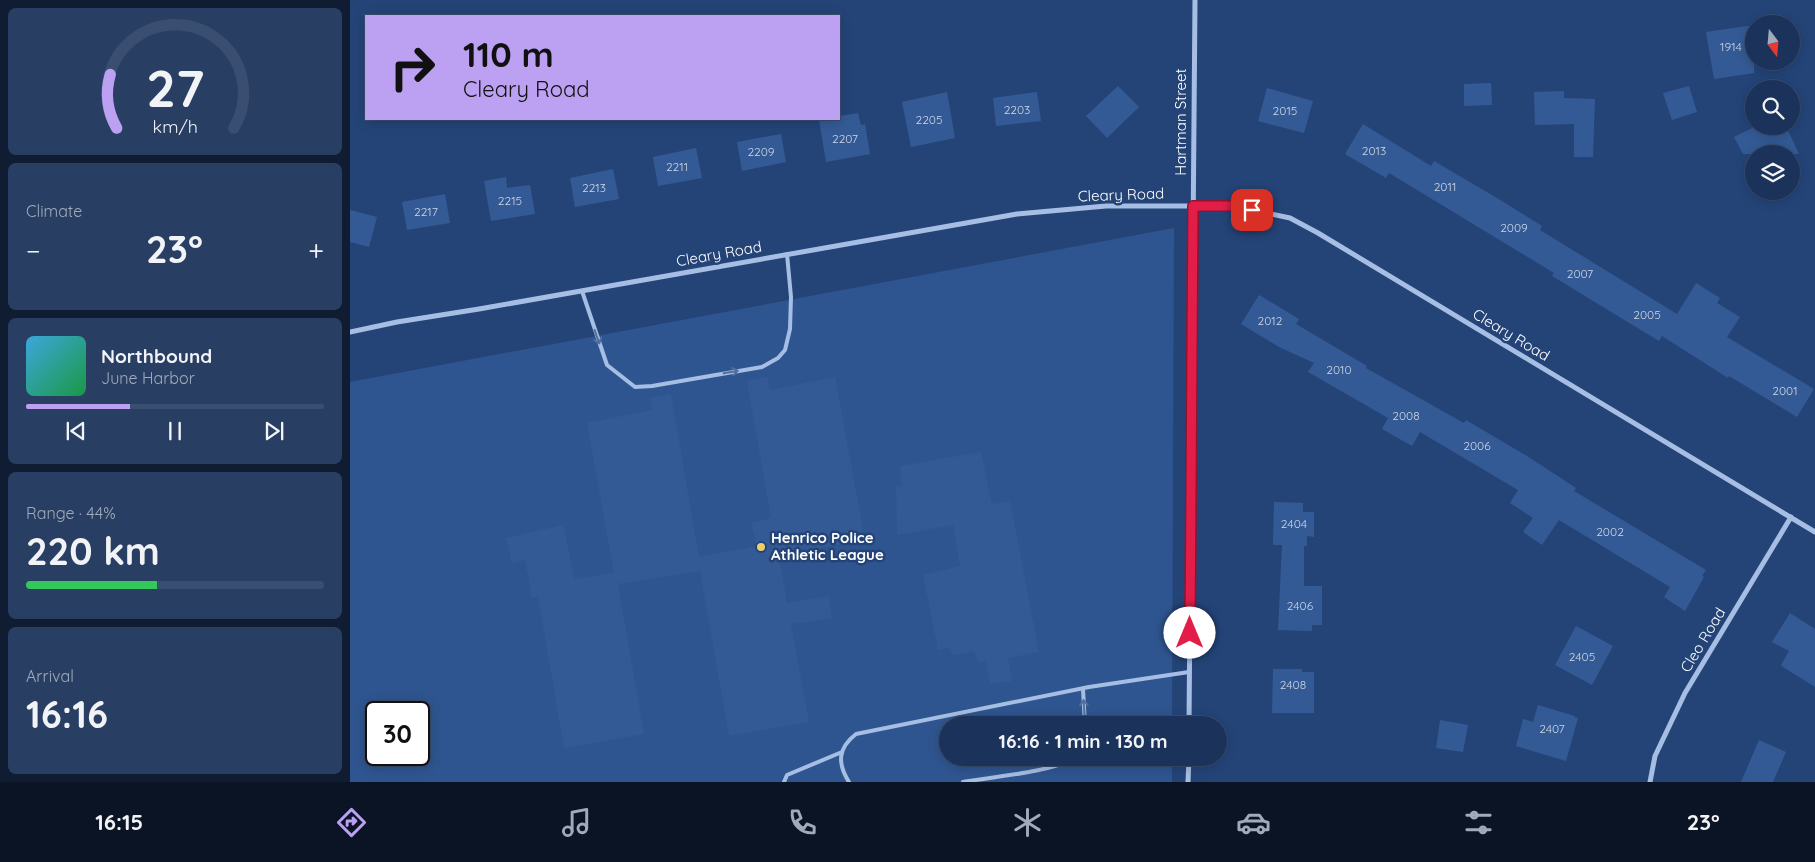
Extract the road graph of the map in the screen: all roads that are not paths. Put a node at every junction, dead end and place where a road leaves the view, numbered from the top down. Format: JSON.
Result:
{"nodes":[{"id":1,"x":1195,"y":0,"type":"edge"},
{"id":2,"x":1193,"y":206,"type":"junction"},
{"id":3,"x":787,"y":254,"type":"junction"},
{"id":4,"x":582,"y":291,"type":"junction"},
{"id":5,"x":350,"y":332,"type":"edge"},
{"id":6,"x":1791,"y":517,"type":"junction"},
{"id":7,"x":1815,"y":532,"type":"edge"},
{"id":8,"x":1189,"y":672,"type":"junction"},
{"id":9,"x":1083,"y":689,"type":"junction"},
{"id":10,"x":1084,"y":716,"type":"edge"},
{"id":11,"x":1189,"y":716,"type":"edge"},
{"id":12,"x":842,"y":752,"type":"junction"},
{"id":13,"x":1053,"y":766,"type":"edge"},
{"id":14,"x":1189,"y":766,"type":"edge"},
{"id":15,"x":784,"y":782,"type":"edge"},
{"id":16,"x":849,"y":782,"type":"edge"},
{"id":17,"x":964,"y":782,"type":"edge"},
{"id":18,"x":1188,"y":782,"type":"edge"},
{"id":19,"x":1650,"y":782,"type":"edge"}],
"edges":[{"from":1,"to":2,"type":"street","name":"Hartman Street"},
{"from":2,"to":3,"type":"street","name":"Cleary Road"},
{"from":2,"to":6,"type":"street","name":"Cleary Road"},
{"from":2,"to":8,"type":"street","name":"Hartman Street"},
{"from":3,"to":4,"type":"street","name":"Cleary Road"},
{"from":4,"to":3,"type":"lane","one_way":true},
{"from":4,"to":5,"type":"street","name":"Cleary Road"},
{"from":6,"to":7,"type":"street","name":"Cleary Road"},
{"from":6,"to":19,"type":"street","name":"Cleo Road"},
{"from":8,"to":9,"type":"lane"},
{"from":8,"to":11,"type":"street","name":"Hartman Street"},
{"from":10,"to":9,"type":"lane","one_way":true},
{"from":9,"to":12,"type":"lane"},
{"from":12,"to":15,"type":"lane"},
{"from":12,"to":16,"type":"lane"},
{"from":13,"to":17,"type":"lane"},
{"from":14,"to":18,"type":"street"}]}
